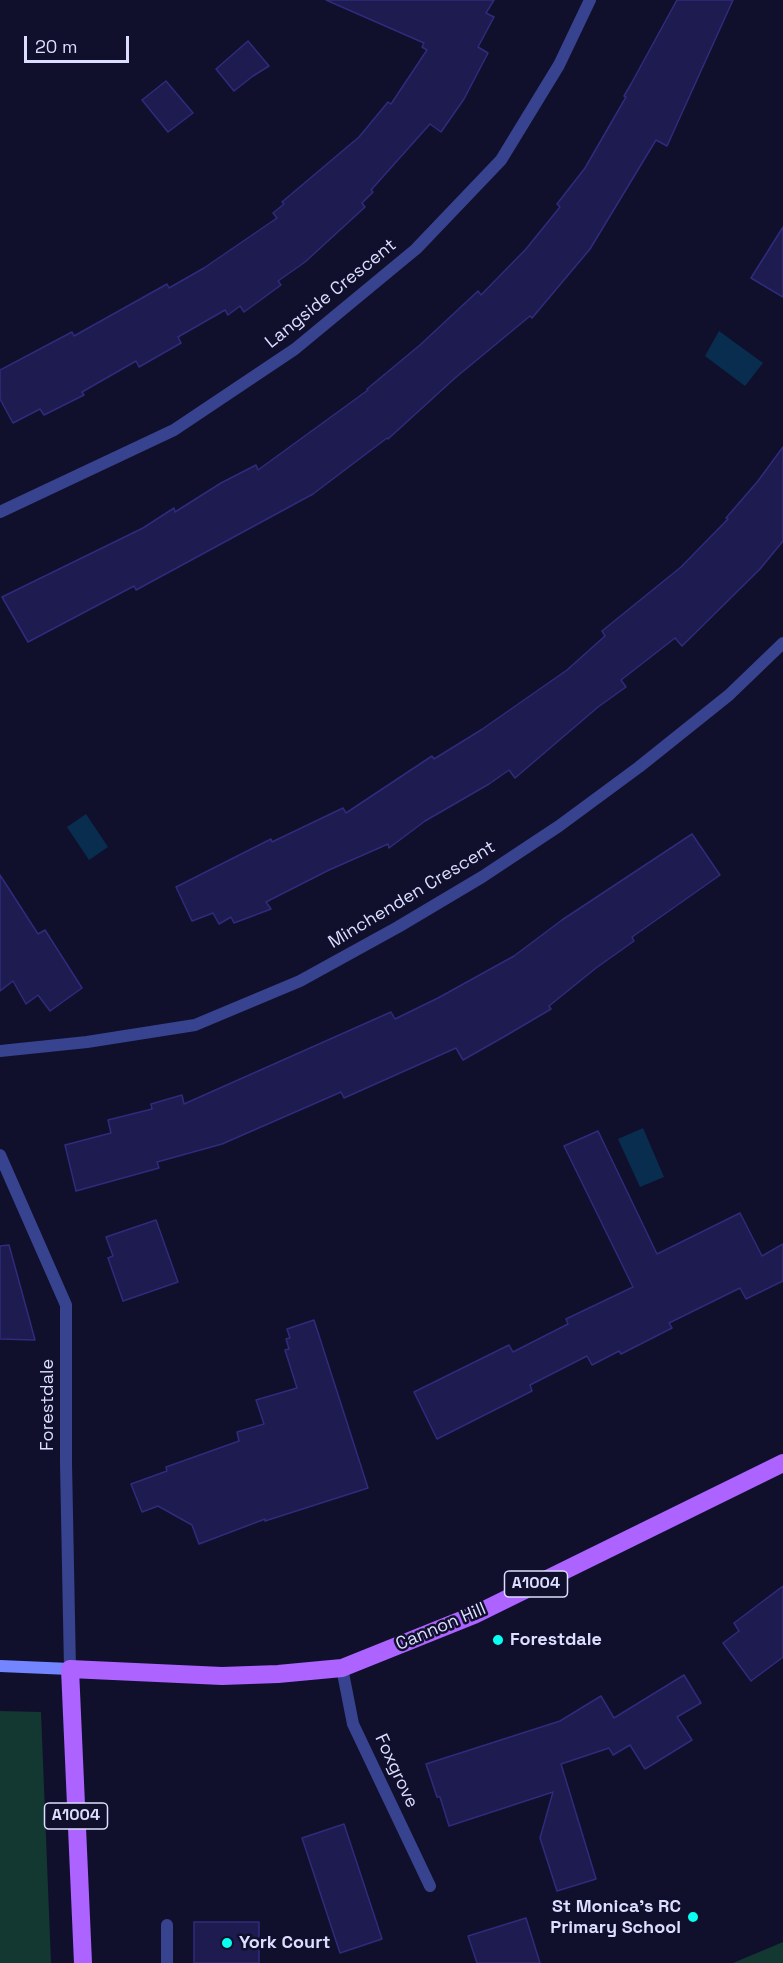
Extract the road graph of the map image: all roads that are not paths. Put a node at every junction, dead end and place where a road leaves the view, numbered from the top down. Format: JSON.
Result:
{"nodes":[{"id":1,"x":590,"y":0,"type":"edge"},
{"id":2,"x":0,"y":512,"type":"edge"},
{"id":3,"x":783,"y":643,"type":"edge"},
{"id":4,"x":0,"y":1051,"type":"edge"},
{"id":5,"x":0,"y":1155,"type":"edge"},
{"id":6,"x":783,"y":1462,"type":"edge"},
{"id":7,"x":0,"y":1666,"type":"edge"},
{"id":8,"x":342,"y":1668,"type":"junction"},
{"id":9,"x":70,"y":1669,"type":"junction"},
{"id":10,"x":430,"y":1886,"type":"dead end"},
{"id":11,"x":167,"y":1925,"type":"dead end"},
{"id":12,"x":83,"y":1963,"type":"edge"},
{"id":13,"x":167,"y":1963,"type":"edge"}],
"edges":[{"from":1,"to":2,"type":"street","name":"Langside Crescent"},
{"from":3,"to":4,"type":"street","name":"Minchenden Crescent"},
{"from":5,"to":9,"type":"street","name":"Forestdale"},
{"from":6,"to":8,"type":"main road","name":"Cannon Hill","number":"A1004"},
{"from":7,"to":9,"type":"main road"},
{"from":8,"to":9,"type":"main road","name":"Cannon Hill","number":"A1004"},
{"from":8,"to":10,"type":"street","name":"Foxgrove"},
{"from":9,"to":12,"type":"main road","number":"A1004"},
{"from":11,"to":13,"type":"street"}]}
